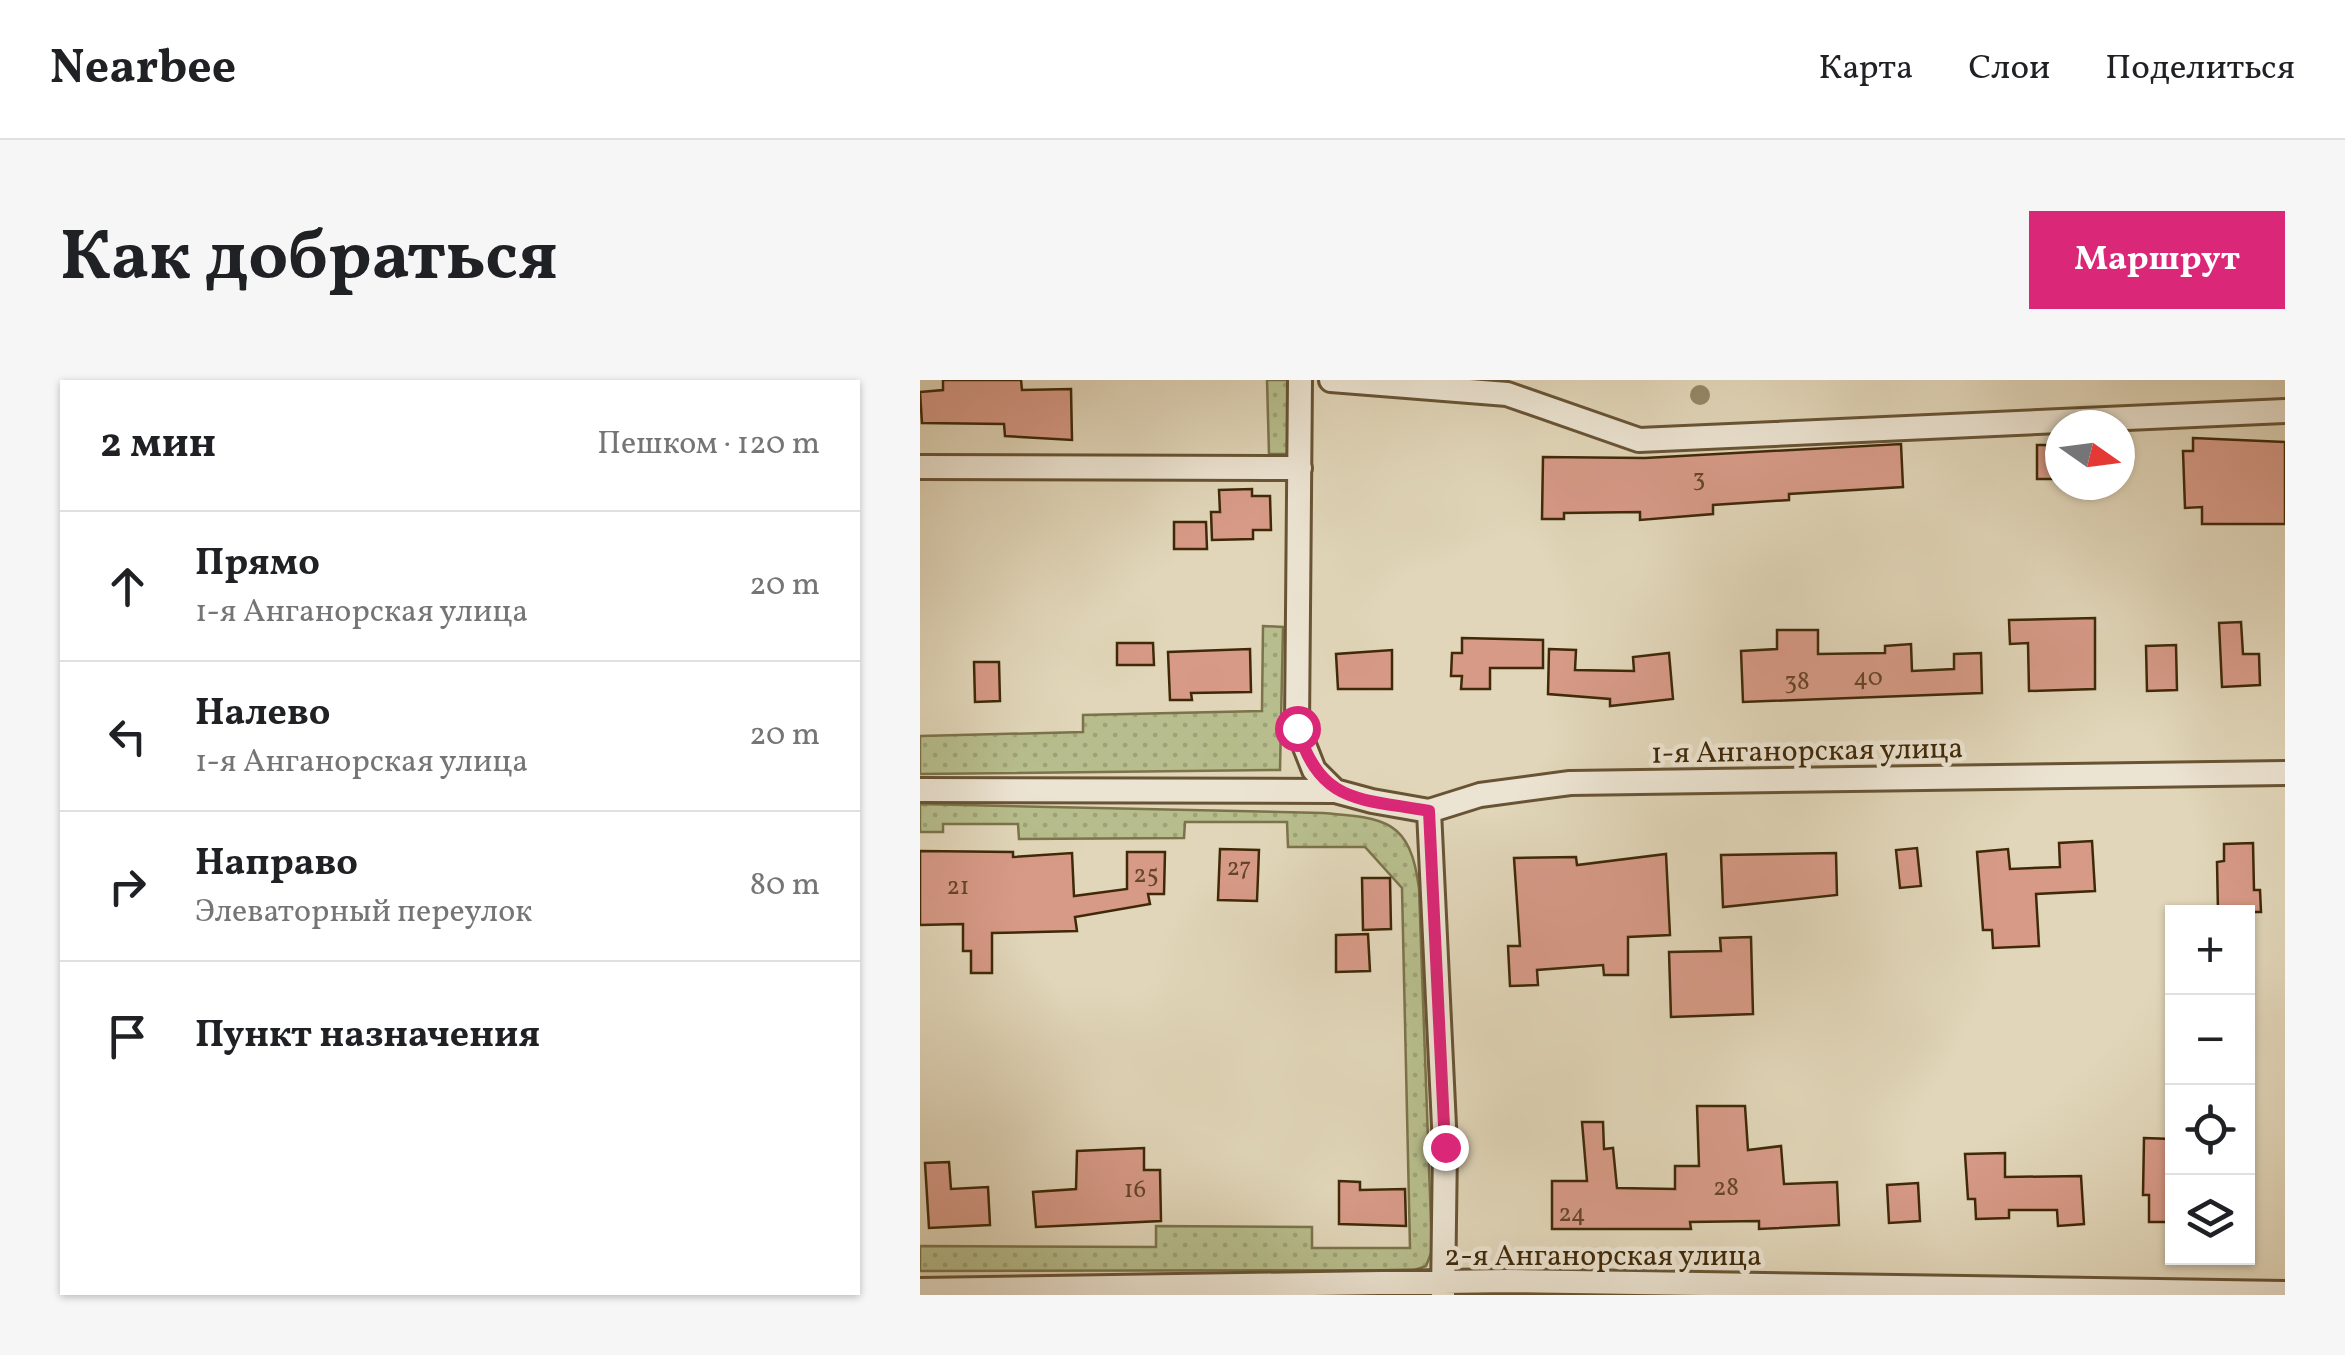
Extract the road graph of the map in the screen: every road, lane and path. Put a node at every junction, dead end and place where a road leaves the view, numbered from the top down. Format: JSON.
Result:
{"nodes":[{"id":1,"x":1300,"y":380,"type":"edge"},
{"id":2,"x":1331,"y":380,"type":"edge"},
{"id":3,"x":2285,"y":411,"type":"edge"},
{"id":4,"x":920,"y":467,"type":"edge"},
{"id":5,"x":1300,"y":468,"type":"junction"},
{"id":6,"x":2285,"y":773,"type":"edge"},
{"id":7,"x":920,"y":790,"type":"edge"},
{"id":8,"x":1335,"y":791,"type":"junction"},
{"id":9,"x":1429,"y":811,"type":"junction"},
{"id":10,"x":920,"y":1290,"type":"edge"},
{"id":11,"x":1443,"y":1290,"type":"edge"},
{"id":12,"x":2285,"y":1293,"type":"edge"}],
"edges":[{"from":1,"to":5,"type":"street"},
{"from":2,"to":3,"type":"street"},
{"from":4,"to":5,"type":"street"},
{"from":5,"to":8,"type":"street"},
{"from":6,"to":9,"type":"street","name":"1-я Анганорская улица"},
{"from":7,"to":8,"type":"street","name":"1-я Анганорская улица"},
{"from":8,"to":9,"type":"street","name":"1-я Анганорская улица"},
{"from":9,"to":11,"type":"street"},
{"from":10,"to":11,"type":"street","name":"2-я Анганорская улица"},
{"from":11,"to":12,"type":"street","name":"2-я Анганорская улица"}]}
